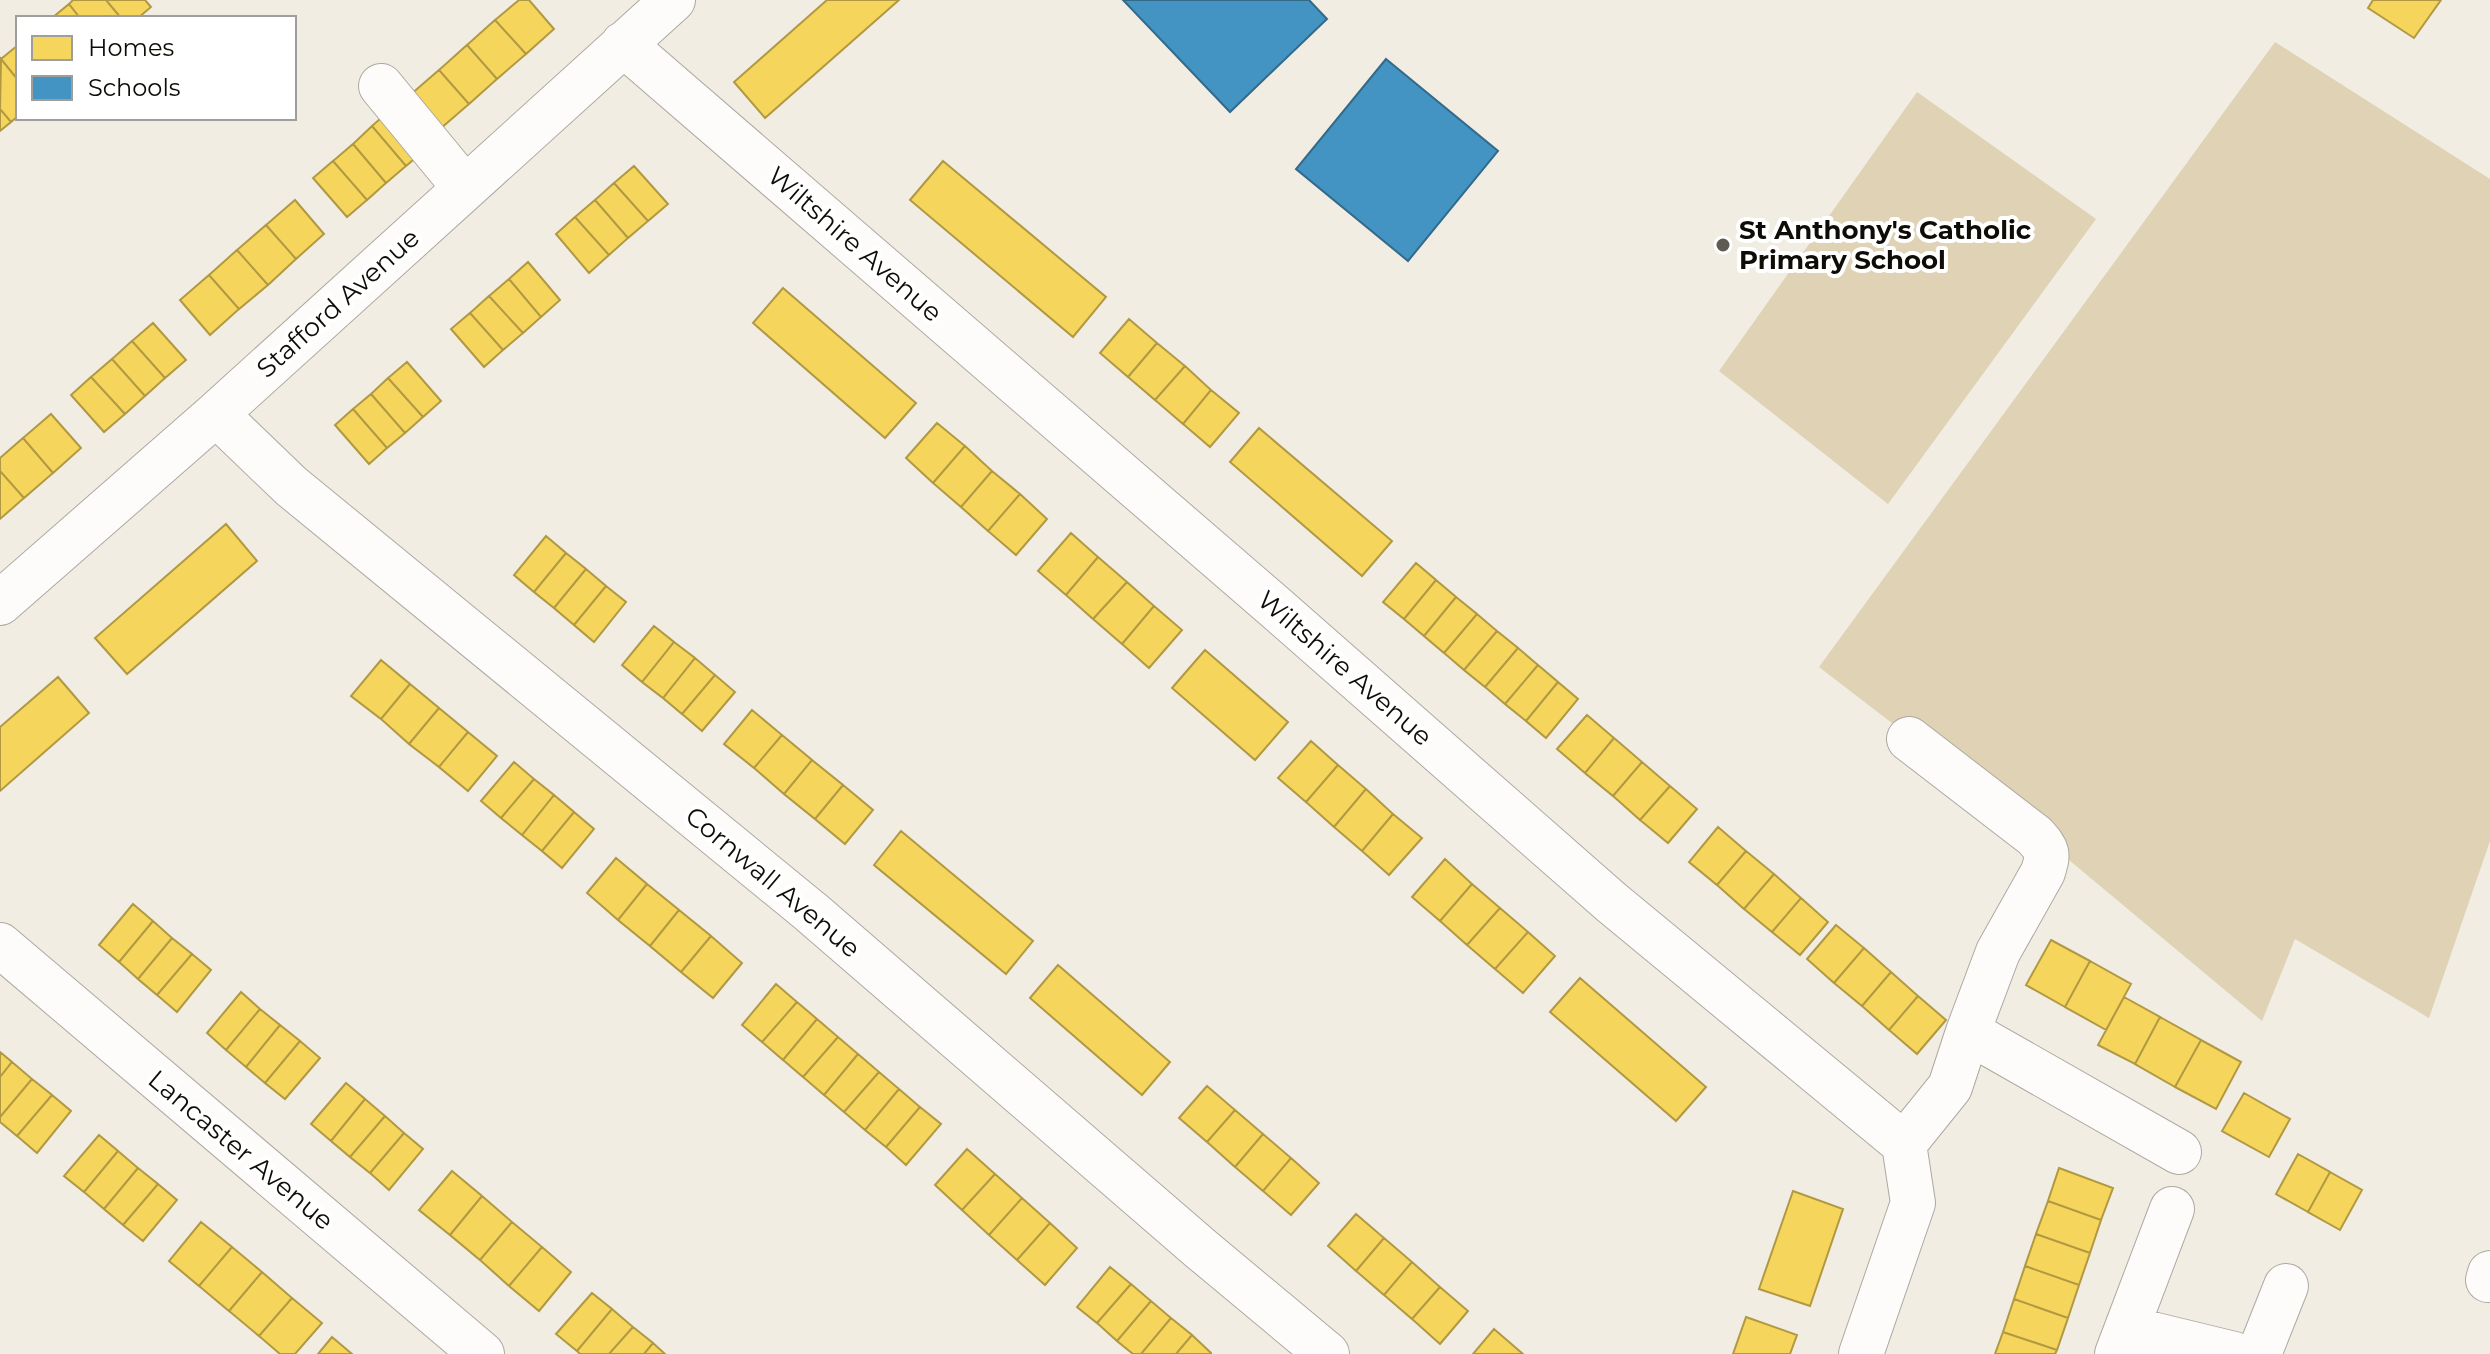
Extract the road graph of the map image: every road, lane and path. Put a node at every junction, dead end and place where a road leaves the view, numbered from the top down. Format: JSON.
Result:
{"nodes":[{"id":1,"x":673,"y":0,"type":"edge"},
{"id":2,"x":623,"y":44,"type":"junction"},
{"id":3,"x":381,"y":86,"type":"dead end"},
{"id":4,"x":465,"y":188,"type":"junction"},
{"id":5,"x":216,"y":414,"type":"junction"},
{"id":6,"x":0,"y":603,"type":"edge"},
{"id":7,"x":1909,"y":739,"type":"dead end"},
{"id":8,"x":0,"y":945,"type":"edge"},
{"id":9,"x":1968,"y":1032,"type":"junction"},
{"id":10,"x":1904,"y":1144,"type":"junction"},
{"id":11,"x":2179,"y":1152,"type":"dead end"},
{"id":12,"x":2172,"y":1209,"type":"dead end"},
{"id":13,"x":2286,"y":1286,"type":"dead end"},
{"id":14,"x":2122,"y":1341,"type":"edge"},
{"id":15,"x":482,"y":1354,"type":"edge"},
{"id":16,"x":1327,"y":1354,"type":"edge"},
{"id":17,"x":1861,"y":1354,"type":"edge"},
{"id":18,"x":2234,"y":1354,"type":"edge"},
{"id":19,"x":2259,"y":1354,"type":"edge"}],
"edges":[{"from":1,"to":2,"type":"street","name":"Stafford Avenue"},
{"from":2,"to":4,"type":"street","name":"Stafford Avenue"},
{"from":2,"to":10,"type":"street","name":"Wiltshire Avenue"},
{"from":3,"to":4,"type":"street"},
{"from":4,"to":5,"type":"street","name":"Stafford Avenue"},
{"from":5,"to":6,"type":"street","name":"Stafford Avenue"},
{"from":5,"to":16,"type":"street","name":"Cornwall Avenue"},
{"from":7,"to":9,"type":"street"},
{"from":8,"to":15,"type":"street","name":"Lancaster Avenue"},
{"from":9,"to":10,"type":"street"},
{"from":9,"to":11,"type":"street"},
{"from":10,"to":17,"type":"street"},
{"from":12,"to":14,"type":"street"},
{"from":13,"to":19,"type":"street"},
{"from":14,"to":18,"type":"street"}]}
